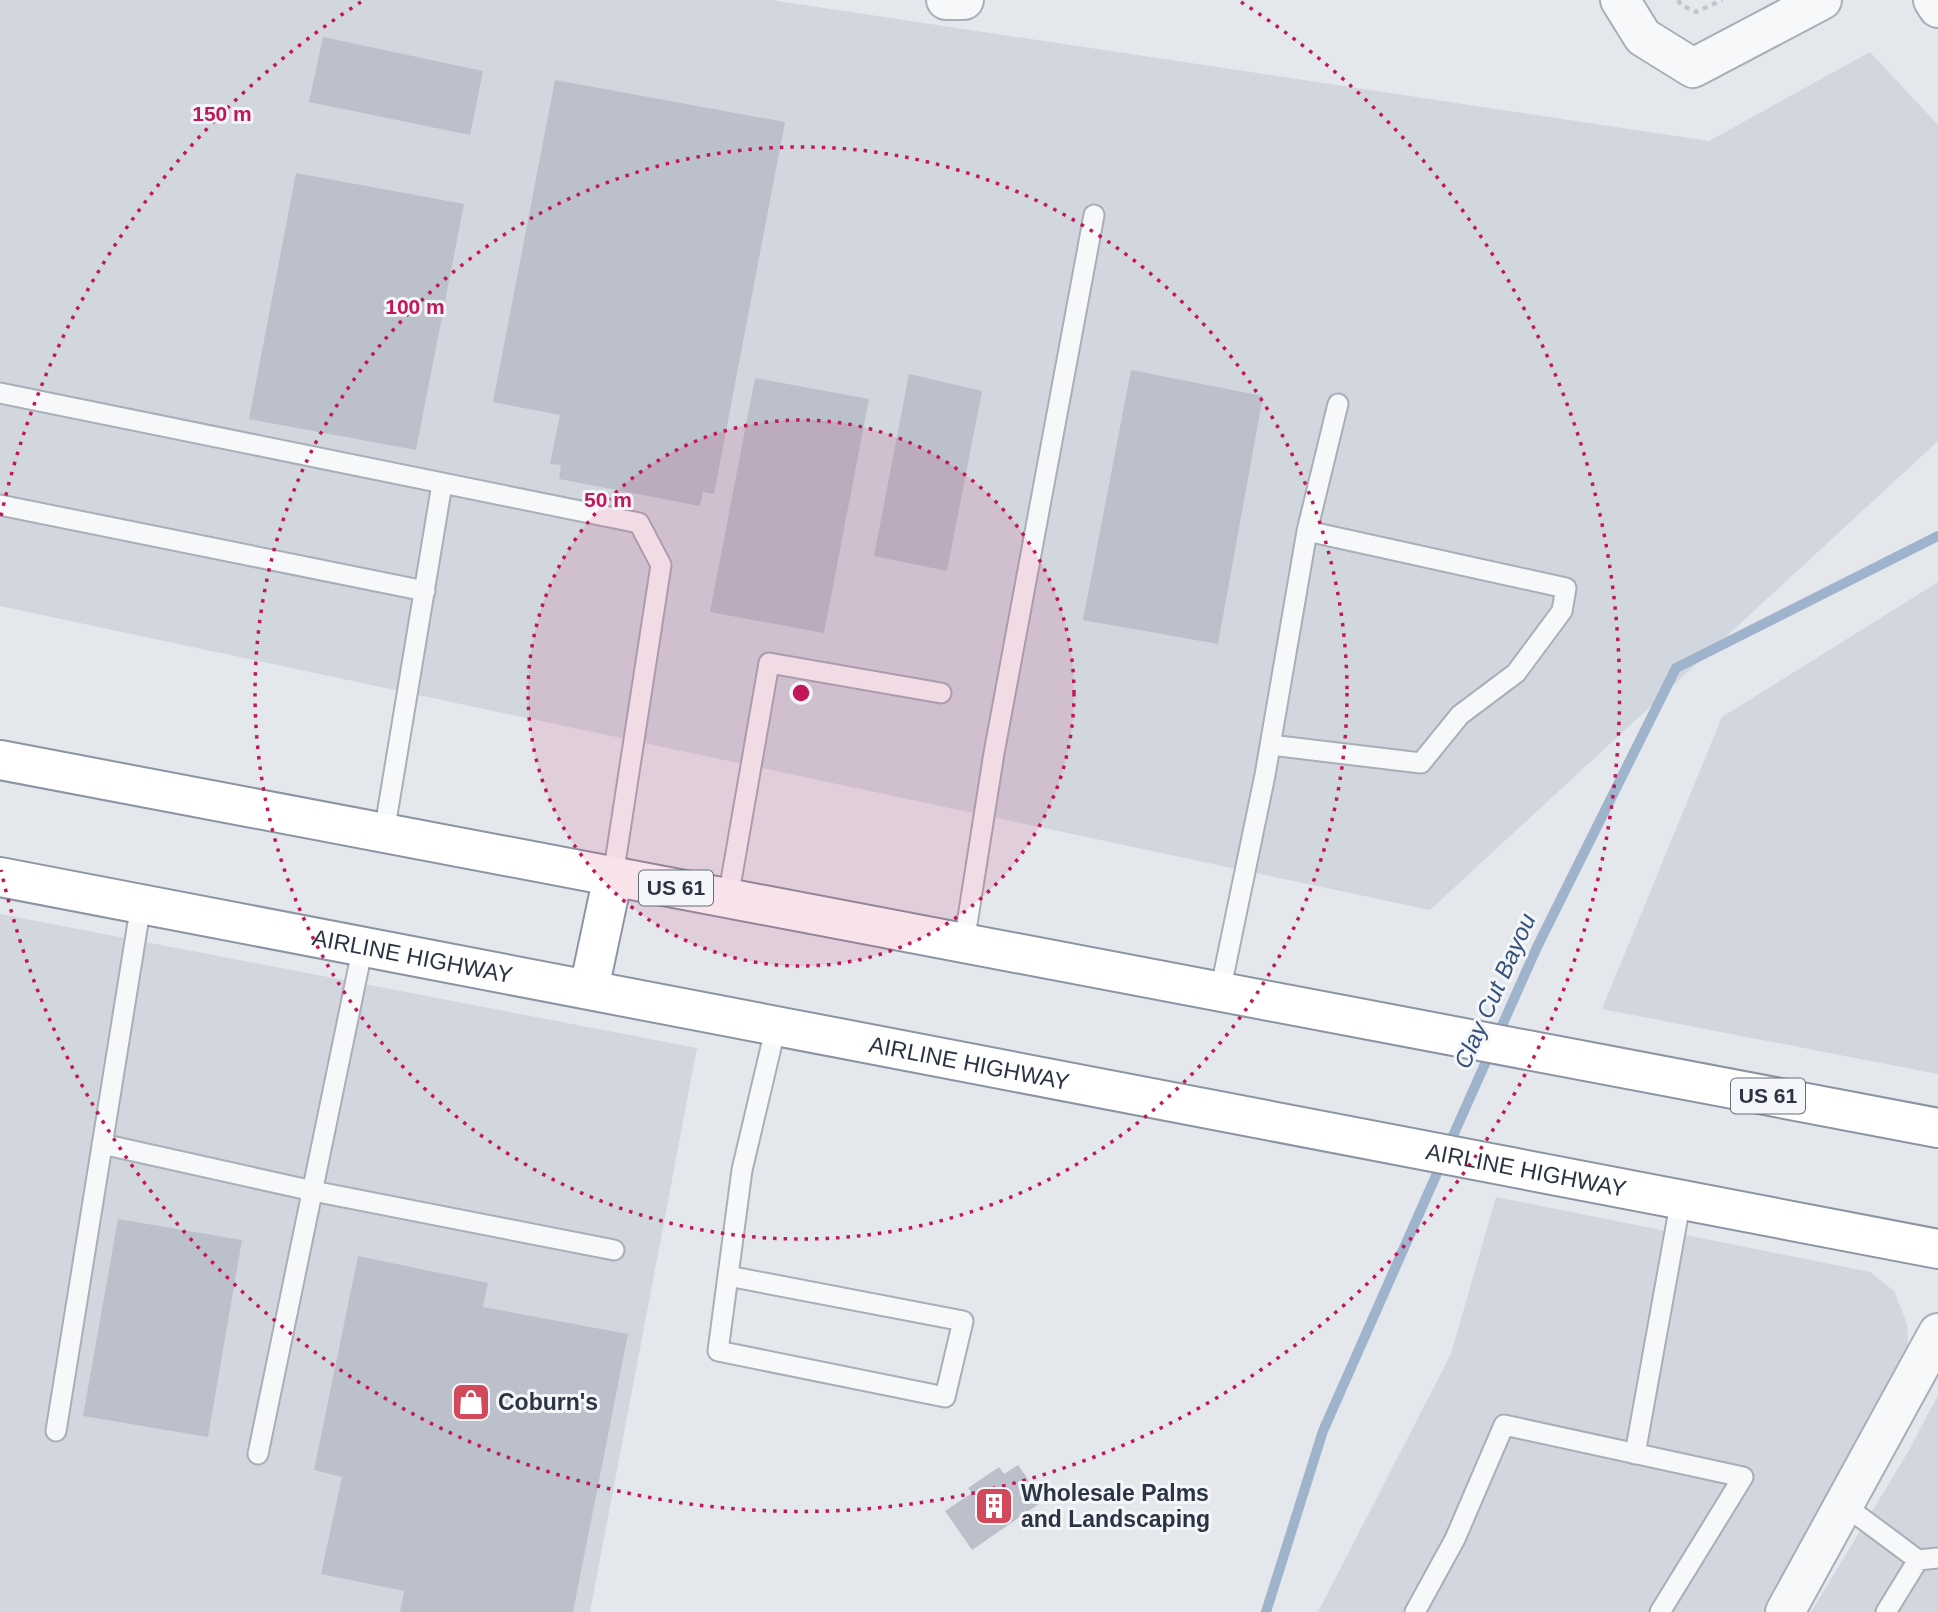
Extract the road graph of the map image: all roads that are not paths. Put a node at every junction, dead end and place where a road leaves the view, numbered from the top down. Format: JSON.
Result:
{"nodes":[{"id":1,"x":946,"y":0,"type":"edge"},
{"id":2,"x":964,"y":0,"type":"edge"},
{"id":3,"x":1619,"y":0,"type":"edge"},
{"id":4,"x":1822,"y":0,"type":"edge"},
{"id":5,"x":1933,"y":0,"type":"edge"},
{"id":6,"x":1938,"y":8,"type":"edge"},
{"id":7,"x":1094,"y":215,"type":"dead end"},
{"id":8,"x":0,"y":393,"type":"edge"},
{"id":9,"x":1338,"y":404,"type":"dead end"},
{"id":10,"x":442,"y":484,"type":"junction"},
{"id":11,"x":0,"y":505,"type":"edge"},
{"id":12,"x":1307,"y":531,"type":"junction"},
{"id":13,"x":425,"y":591,"type":"junction"},
{"id":14,"x":941,"y":693,"type":"dead end"},
{"id":15,"x":1270,"y":745,"type":"junction"},
{"id":16,"x":0,"y":760,"type":"edge"},
{"id":17,"x":384,"y":833,"type":"junction"},
{"id":18,"x":612,"y":876,"type":"junction"},
{"id":19,"x":0,"y":877,"type":"edge"},
{"id":20,"x":728,"y":898,"type":"junction"},
{"id":21,"x":141,"y":904,"type":"junction"},
{"id":22,"x":964,"y":943,"type":"junction"},
{"id":23,"x":363,"y":946,"type":"junction"},
{"id":24,"x":589,"y":989,"type":"junction"},
{"id":25,"x":1220,"y":992,"type":"junction"},
{"id":26,"x":776,"y":1026,"type":"junction"},
{"id":27,"x":1938,"y":1128,"type":"edge"},
{"id":28,"x":102,"y":1144,"type":"junction"},
{"id":29,"x":313,"y":1191,"type":"junction"},
{"id":30,"x":1681,"y":1199,"type":"junction"},
{"id":31,"x":1938,"y":1249,"type":"edge"},
{"id":32,"x":614,"y":1250,"type":"dead end"},
{"id":33,"x":728,"y":1276,"type":"junction"},
{"id":34,"x":1938,"y":1333,"type":"edge"},
{"id":35,"x":56,"y":1432,"type":"dead end"},
{"id":36,"x":258,"y":1454,"type":"dead end"},
{"id":37,"x":1635,"y":1454,"type":"junction"},
{"id":38,"x":1844,"y":1505,"type":"junction"},
{"id":39,"x":1938,"y":1558,"type":"edge"},
{"id":40,"x":1918,"y":1560,"type":"junction"},
{"id":41,"x":1666,"y":1610,"type":"edge"},
{"id":42,"x":1415,"y":1612,"type":"edge"},
{"id":43,"x":1785,"y":1612,"type":"edge"},
{"id":44,"x":1886,"y":1612,"type":"edge"}],
"edges":[{"from":1,"to":2,"type":"street"},
{"from":3,"to":4,"type":"street"},
{"from":5,"to":6,"type":"street"},
{"from":7,"to":22,"type":"lane"},
{"from":8,"to":10,"type":"lane"},
{"from":9,"to":12,"type":"lane"},
{"from":10,"to":13,"type":"lane"},
{"from":10,"to":18,"type":"lane"},
{"from":11,"to":13,"type":"lane"},
{"from":12,"to":15,"type":"lane"},
{"from":12,"to":15,"type":"lane"},
{"from":13,"to":17,"type":"lane"},
{"from":14,"to":20,"type":"lane"},
{"from":15,"to":25,"type":"lane"},
{"from":16,"to":17,"type":"highway","number":"US 61"},
{"from":17,"to":18,"type":"highway","number":"US 61"},
{"from":18,"to":20,"type":"highway","number":"US 61"},
{"from":18,"to":24,"type":"highway"},
{"from":19,"to":21,"type":"highway","name":"AIRLINE HIGHWAY"},
{"from":20,"to":22,"type":"highway","number":"US 61"},
{"from":21,"to":23,"type":"highway","name":"AIRLINE HIGHWAY"},
{"from":21,"to":28,"type":"lane"},
{"from":22,"to":25,"type":"highway","number":"US 61"},
{"from":23,"to":24,"type":"highway","name":"AIRLINE HIGHWAY"},
{"from":23,"to":29,"type":"lane"},
{"from":24,"to":26,"type":"highway","name":"AIRLINE HIGHWAY"},
{"from":25,"to":27,"type":"highway","number":"US 61"},
{"from":26,"to":30,"type":"highway","name":"AIRLINE HIGHWAY"},
{"from":26,"to":33,"type":"lane"},
{"from":28,"to":29,"type":"lane"},
{"from":28,"to":35,"type":"lane"},
{"from":29,"to":32,"type":"lane"},
{"from":29,"to":36,"type":"lane"},
{"from":30,"to":31,"type":"highway","name":"AIRLINE HIGHWAY"},
{"from":30,"to":37,"type":"lane"},
{"from":33,"to":33,"type":"lane"},
{"from":34,"to":38,"type":"street"},
{"from":37,"to":41,"type":"lane"},
{"from":37,"to":42,"type":"lane"},
{"from":38,"to":40,"type":"lane"},
{"from":38,"to":43,"type":"street"},
{"from":39,"to":40,"type":"lane"},
{"from":40,"to":44,"type":"lane"}]}
